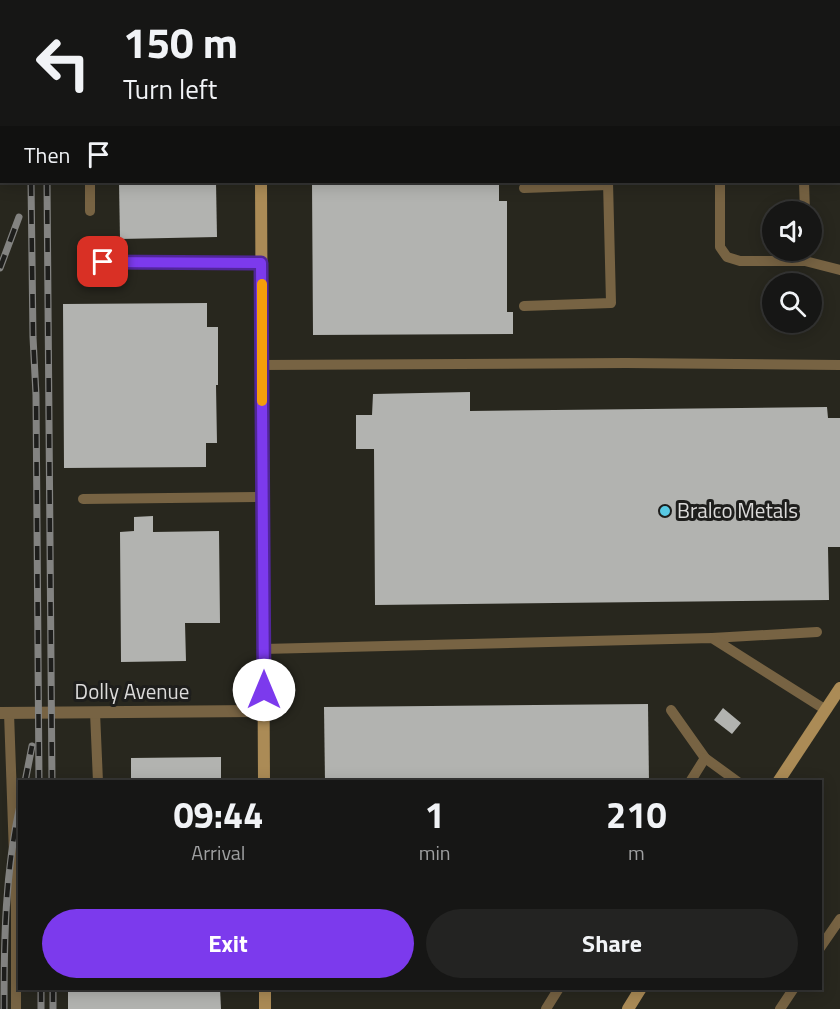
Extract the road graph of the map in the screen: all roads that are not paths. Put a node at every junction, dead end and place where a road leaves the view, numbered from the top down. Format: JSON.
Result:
{"nodes":[{"id":1,"x":90,"y":183,"type":"edge"},
{"id":2,"x":261,"y":183,"type":"edge"},
{"id":3,"x":608,"y":183,"type":"edge"},
{"id":4,"x":720,"y":183,"type":"edge"},
{"id":5,"x":804,"y":183,"type":"edge"},
{"id":6,"x":524,"y":188,"type":"dead end"},
{"id":7,"x":805,"y":201,"type":"edge"},
{"id":8,"x":90,"y":211,"type":"dead end"},
{"id":9,"x":762,"y":259,"type":"edge"},
{"id":10,"x":818,"y":261,"type":"edge"},
{"id":11,"x":103,"y":262,"type":"dead end"},
{"id":12,"x":261,"y":263,"type":"junction"},
{"id":13,"x":840,"y":270,"type":"edge"},
{"id":14,"x":524,"y":306,"type":"dead end"},
{"id":15,"x":262,"y":365,"type":"junction"},
{"id":16,"x":840,"y":365,"type":"edge"},
{"id":17,"x":263,"y":497,"type":"junction"},
{"id":18,"x":83,"y":499,"type":"dead end"},
{"id":19,"x":817,"y":632,"type":"dead end"},
{"id":20,"x":712,"y":638,"type":"junction"},
{"id":21,"x":263,"y":649,"type":"junction"},
{"id":22,"x":840,"y":688,"type":"edge"},
{"id":23,"x":671,"y":710,"type":"dead end"},
{"id":24,"x":826,"y":710,"type":"junction"},
{"id":25,"x":264,"y":711,"type":"junction"},
{"id":26,"x":95,"y":712,"type":"junction"},
{"id":27,"x":4,"y":713,"type":"edge"},
{"id":28,"x":705,"y":758,"type":"junction"},
{"id":29,"x":98,"y":780,"type":"edge"},
{"id":30,"x":264,"y":780,"type":"edge"},
{"id":31,"x":691,"y":780,"type":"edge"},
{"id":32,"x":735,"y":780,"type":"edge"},
{"id":33,"x":779,"y":780,"type":"edge"},
{"id":34,"x":840,"y":919,"type":"edge"},
{"id":35,"x":822,"y":945,"type":"edge"},
{"id":36,"x":265,"y":990,"type":"edge"},
{"id":37,"x":558,"y":990,"type":"edge"},
{"id":38,"x":640,"y":990,"type":"edge"},
{"id":39,"x":793,"y":990,"type":"edge"},
{"id":40,"x":16,"y":1009,"type":"edge"},
{"id":41,"x":265,"y":1009,"type":"edge"},
{"id":42,"x":546,"y":1009,"type":"edge"},
{"id":43,"x":628,"y":1009,"type":"edge"},
{"id":44,"x":780,"y":1009,"type":"edge"}],
"edges":[{"from":1,"to":8,"type":"lane"},
{"from":2,"to":12,"type":"street"},
{"from":3,"to":6,"type":"lane"},
{"from":3,"to":14,"type":"lane"},
{"from":4,"to":9,"type":"lane"},
{"from":5,"to":7,"type":"lane"},
{"from":10,"to":13,"type":"lane"},
{"from":11,"to":12,"type":"lane"},
{"from":12,"to":15,"type":"street"},
{"from":15,"to":16,"type":"lane"},
{"from":15,"to":17,"type":"street"},
{"from":17,"to":18,"type":"lane"},
{"from":17,"to":21,"type":"street"},
{"from":19,"to":20,"type":"lane"},
{"from":20,"to":21,"type":"lane"},
{"from":20,"to":24,"type":"lane"},
{"from":21,"to":25,"type":"street"},
{"from":22,"to":24,"type":"street"},
{"from":23,"to":28,"type":"lane"},
{"from":24,"to":33,"type":"street"},
{"from":25,"to":26,"type":"street","name":"Dolly Avenue"},
{"from":25,"to":30,"type":"street"},
{"from":26,"to":27,"type":"street","name":"Dolly Avenue"},
{"from":26,"to":29,"type":"lane"},
{"from":27,"to":40,"type":"lane"},
{"from":28,"to":31,"type":"lane"},
{"from":28,"to":32,"type":"lane"},
{"from":34,"to":35,"type":"lane"},
{"from":36,"to":41,"type":"street"},
{"from":37,"to":42,"type":"lane"},
{"from":38,"to":43,"type":"street"},
{"from":39,"to":44,"type":"lane"}]}
